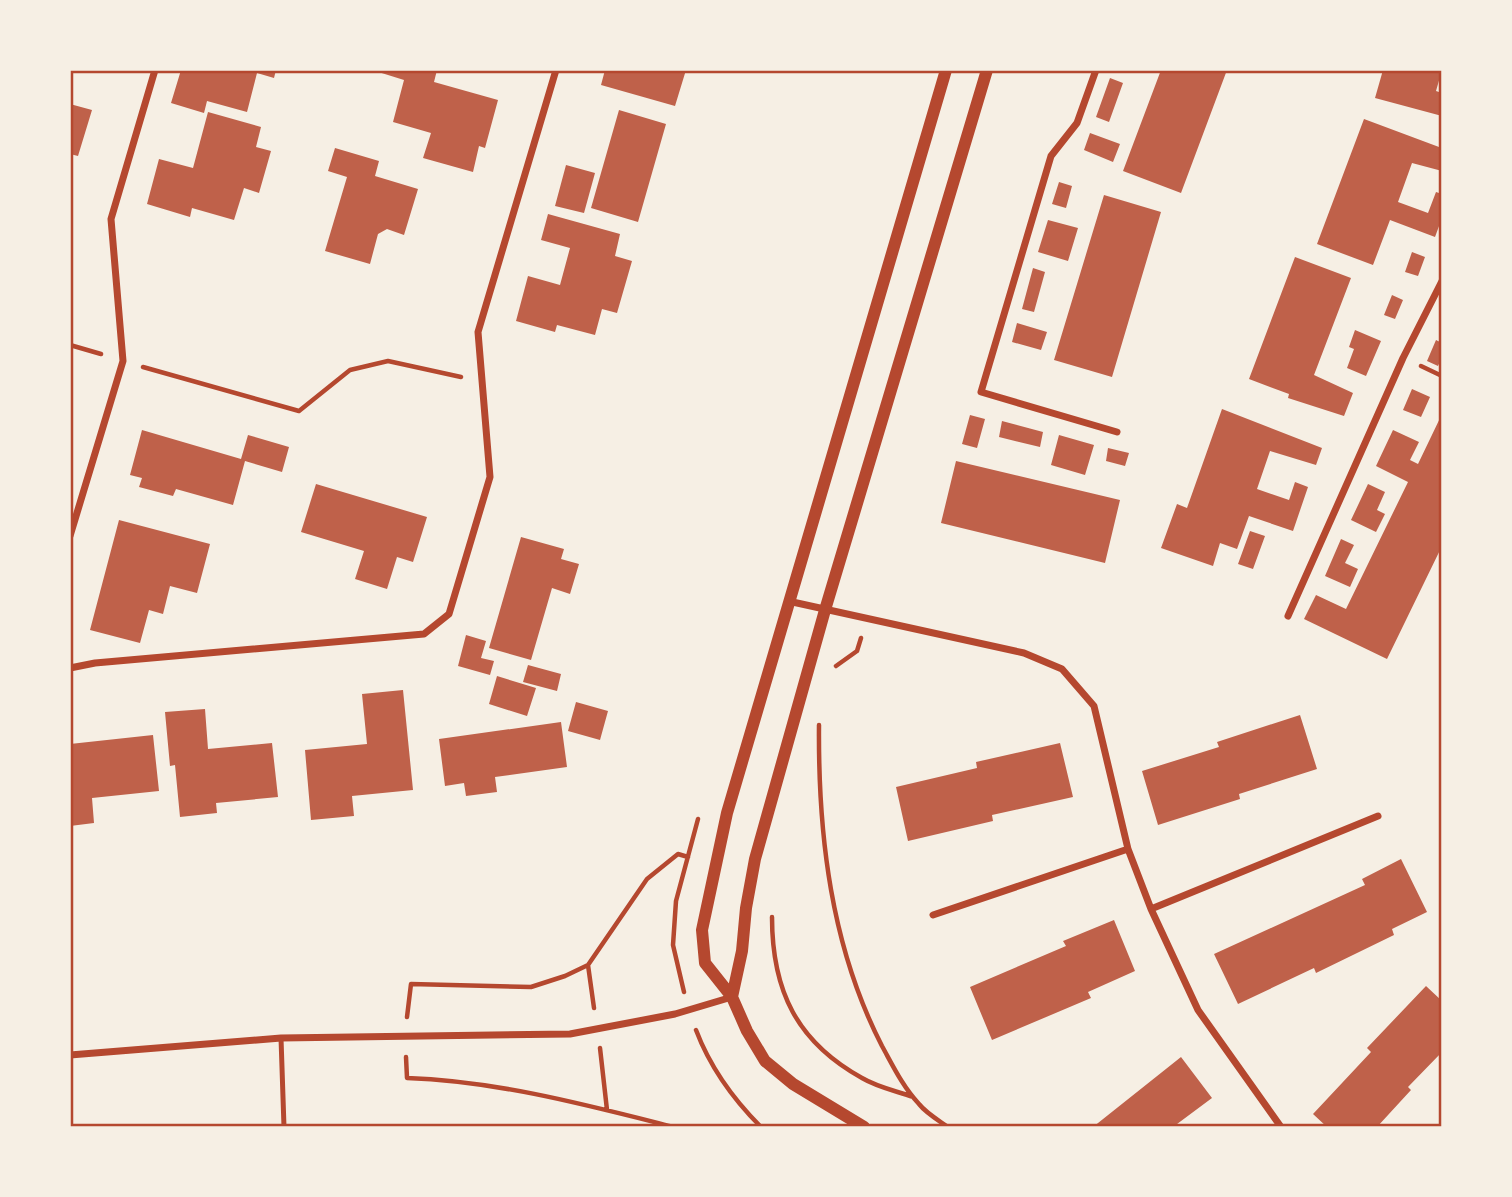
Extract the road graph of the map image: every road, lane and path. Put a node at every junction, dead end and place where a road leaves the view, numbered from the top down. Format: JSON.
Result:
{"nodes":[{"id":1,"x":155,"y":70,"type":"edge"},
{"id":2,"x":556,"y":70,"type":"edge"},
{"id":3,"x":946,"y":70,"type":"edge"},
{"id":4,"x":987,"y":70,"type":"edge"},
{"id":5,"x":1096,"y":70,"type":"edge"},
{"id":6,"x":1442,"y":281,"type":"edge"},
{"id":7,"x":70,"y":345,"type":"edge"},
{"id":8,"x":123,"y":361,"type":"junction"},
{"id":9,"x":482,"y":382,"type":"junction"},
{"id":10,"x":1117,"y":432,"type":"dead end"},
{"id":11,"x":70,"y":536,"type":"edge"},
{"id":12,"x":787,"y":601,"type":"junction"},
{"id":13,"x":825,"y":610,"type":"junction"},
{"id":14,"x":1288,"y":616,"type":"dead end"},
{"id":15,"x":867,"y":619,"type":"junction"},
{"id":16,"x":70,"y":668,"type":"edge"},
{"id":17,"x":833,"y":676,"type":"dead end"},
{"id":18,"x":812,"y":747,"type":"dead end"},
{"id":19,"x":1378,"y":816,"type":"dead end"},
{"id":20,"x":1128,"y":849,"type":"junction"},
{"id":21,"x":714,"y":865,"type":"junction"},
{"id":22,"x":772,"y":905,"type":"dead end"},
{"id":23,"x":1151,"y":909,"type":"junction"},
{"id":24,"x":933,"y":915,"type":"dead end"},
{"id":25,"x":732,"y":996,"type":"junction"},
{"id":26,"x":404,"y":1035,"type":"junction"},
{"id":27,"x":281,"y":1038,"type":"junction"},
{"id":28,"x":70,"y":1055,"type":"edge"},
{"id":29,"x":913,"y":1097,"type":"junction"},
{"id":30,"x":284,"y":1127,"type":"edge"},
{"id":31,"x":674,"y":1127,"type":"edge"},
{"id":32,"x":864,"y":1127,"type":"edge"},
{"id":33,"x":948,"y":1127,"type":"edge"},
{"id":34,"x":1281,"y":1127,"type":"edge"}],
"edges":[{"from":1,"to":8,"type":"street"},
{"from":2,"to":9,"type":"street"},
{"from":3,"to":12,"type":"street"},
{"from":4,"to":13,"type":"street"},
{"from":5,"to":10,"type":"street"},
{"from":6,"to":14,"type":"street"},
{"from":7,"to":8,"type":"path"},
{"from":8,"to":9,"type":"path"},
{"from":8,"to":11,"type":"street"},
{"from":9,"to":16,"type":"street"},
{"from":12,"to":13,"type":"street"},
{"from":12,"to":21,"type":"street"},
{"from":13,"to":15,"type":"street"},
{"from":13,"to":25,"type":"street"},
{"from":15,"to":17,"type":"path"},
{"from":15,"to":20,"type":"street"},
{"from":18,"to":29,"type":"path"},
{"from":19,"to":23,"type":"street"},
{"from":20,"to":23,"type":"street"},
{"from":20,"to":24,"type":"street"},
{"from":21,"to":25,"type":"street"},
{"from":21,"to":26,"type":"path"},
{"from":22,"to":29,"type":"path"},
{"from":23,"to":34,"type":"street"},
{"from":25,"to":26,"type":"street"},
{"from":25,"to":32,"type":"street"},
{"from":26,"to":27,"type":"street"},
{"from":26,"to":31,"type":"path"},
{"from":27,"to":28,"type":"street"},
{"from":27,"to":30,"type":"lane"},
{"from":29,"to":33,"type":"path"}]}
